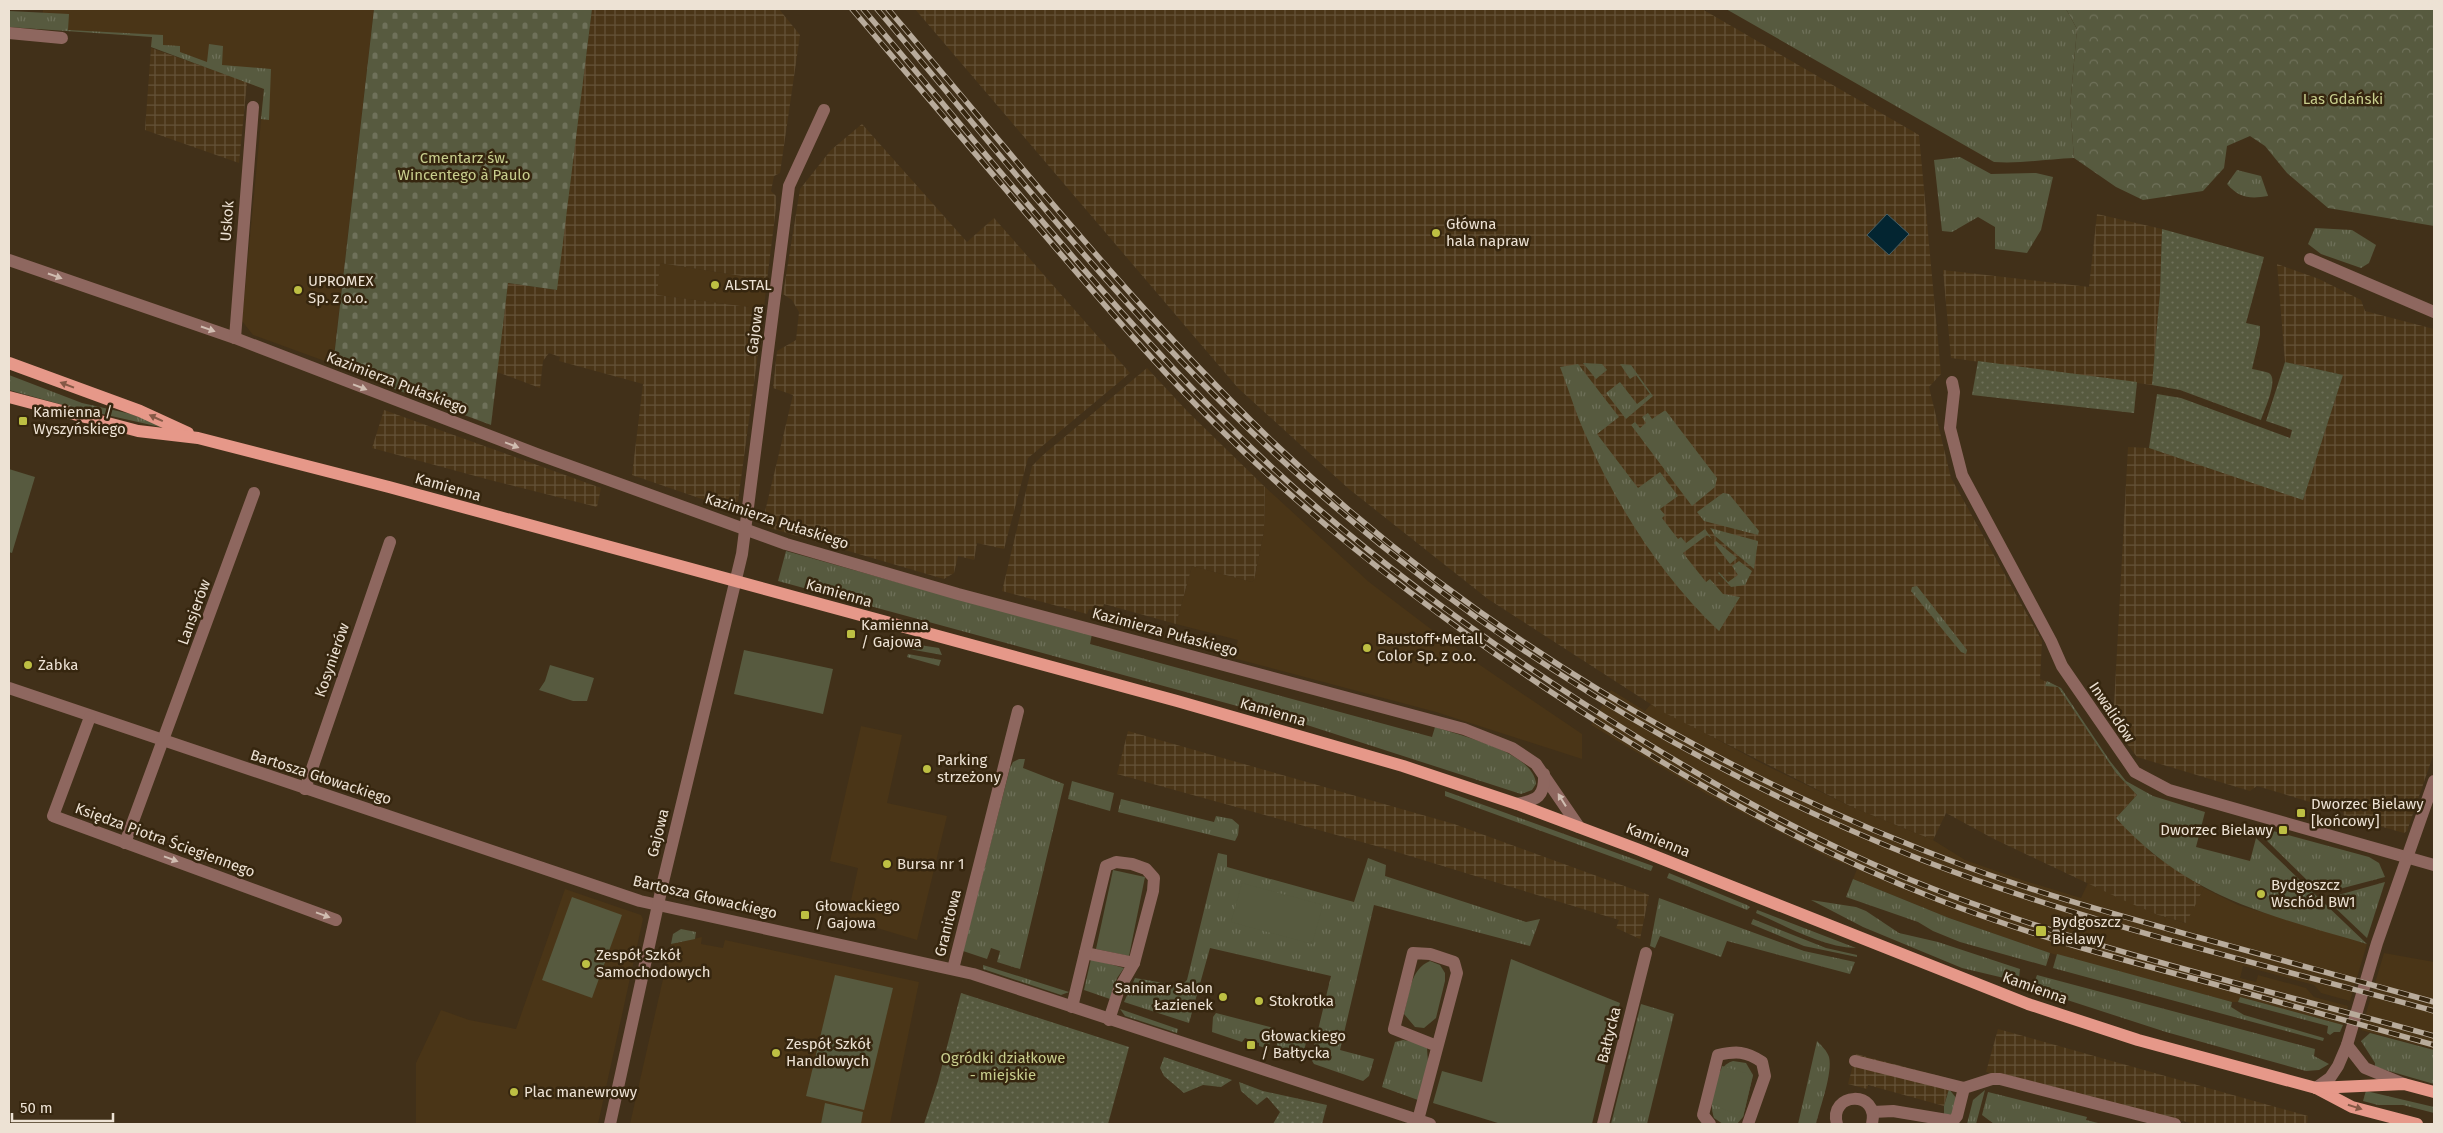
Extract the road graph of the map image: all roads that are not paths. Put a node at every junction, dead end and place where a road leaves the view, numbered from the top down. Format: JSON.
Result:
{"nodes":[{"id":1,"x":9,"y":34,"type":"edge"},
{"id":2,"x":62,"y":38,"type":"dead end"},
{"id":3,"x":253,"y":107,"type":"dead end"},
{"id":4,"x":824,"y":110,"type":"dead end"},
{"id":5,"x":9,"y":260,"type":"edge"},
{"id":6,"x":2310,"y":260,"type":"dead end"},
{"id":7,"x":2434,"y":312,"type":"edge"},
{"id":8,"x":234,"y":338,"type":"junction"},
{"id":9,"x":9,"y":363,"type":"edge"},
{"id":10,"x":1952,"y":382,"type":"dead end"},
{"id":11,"x":9,"y":397,"type":"edge"},
{"id":12,"x":198,"y":438,"type":"junction"},
{"id":13,"x":254,"y":493,"type":"dead end"},
{"id":14,"x":746,"y":530,"type":"junction"},
{"id":15,"x":390,"y":542,"type":"dead end"},
{"id":16,"x":737,"y":581,"type":"junction"},
{"id":17,"x":9,"y":688,"type":"edge"},
{"id":18,"x":1018,"y":711,"type":"dead end"},
{"id":19,"x":90,"y":717,"type":"junction"},
{"id":20,"x":164,"y":742,"type":"junction"},
{"id":21,"x":1544,"y":774,"type":"junction"},
{"id":22,"x":2434,"y":781,"type":"edge"},
{"id":23,"x":305,"y":789,"type":"junction"},
{"id":24,"x":1516,"y":804,"type":"junction"},
{"id":25,"x":1579,"y":826,"type":"junction"},
{"id":26,"x":124,"y":843,"type":"junction"},
{"id":27,"x":2407,"y":858,"type":"junction"},
{"id":28,"x":2434,"y":865,"type":"edge"},
{"id":29,"x":658,"y":904,"type":"junction"},
{"id":30,"x":336,"y":920,"type":"dead end"},
{"id":31,"x":1085,"y":953,"type":"junction"},
{"id":32,"x":1646,"y":953,"type":"dead end"},
{"id":33,"x":1134,"y":963,"type":"junction"},
{"id":34,"x":953,"y":969,"type":"junction"},
{"id":35,"x":1072,"y":1007,"type":"junction"},
{"id":36,"x":1109,"y":1020,"type":"junction"},
{"id":37,"x":2347,"y":1045,"type":"junction"},
{"id":38,"x":1437,"y":1046,"type":"junction"},
{"id":39,"x":1855,"y":1061,"type":"dead end"},
{"id":40,"x":2404,"y":1084,"type":"junction"},
{"id":41,"x":1964,"y":1088,"type":"junction"},
{"id":42,"x":2316,"y":1088,"type":"junction"},
{"id":43,"x":2434,"y":1092,"type":"edge"},
{"id":44,"x":1873,"y":1118,"type":"edge"},
{"id":45,"x":1424,"y":1122,"type":"edge"},
{"id":46,"x":1948,"y":1123,"type":"edge"},
{"id":47,"x":610,"y":1124,"type":"edge"},
{"id":48,"x":1603,"y":1124,"type":"edge"},
{"id":49,"x":1710,"y":1124,"type":"edge"},
{"id":50,"x":1748,"y":1124,"type":"edge"},
{"id":51,"x":1837,"y":1124,"type":"edge"},
{"id":52,"x":2176,"y":1124,"type":"edge"},
{"id":53,"x":2417,"y":1124,"type":"edge"}],
"edges":[{"from":1,"to":2,"type":"street"},
{"from":3,"to":8,"type":"street","name":"Uskok"},
{"from":4,"to":14,"type":"street","name":"Gajowa"},
{"from":5,"to":8,"type":"street","name":"Kazimierza Pułaskiego","one_way":true},
{"from":6,"to":7,"type":"street"},
{"from":8,"to":14,"type":"street","name":"Kazimierza Pułaskiego","one_way":true},
{"from":12,"to":9,"type":"main road","name":"Kamienna","one_way":true},
{"from":10,"to":27,"type":"street","name":"Inwalidów"},
{"from":11,"to":12,"type":"main road","name":"Kamienna"},
{"from":12,"to":16,"type":"main road","name":"Kamienna"},
{"from":13,"to":20,"type":"street","name":"Lansjerów"},
{"from":14,"to":16,"type":"street","name":"Gajowa"},
{"from":14,"to":21,"type":"street","name":"Kazimierza Pułaskiego"},
{"from":15,"to":23,"type":"street","name":"Kosynierów"},
{"from":16,"to":24,"type":"main road","name":"Kamienna"},
{"from":16,"to":29,"type":"street","name":"Gajowa"},
{"from":17,"to":19,"type":"street","name":"Bartosza Głowackiego"},
{"from":18,"to":34,"type":"street","name":"Granitowa"},
{"from":19,"to":20,"type":"street","name":"Bartosza Głowackiego"},
{"from":19,"to":26,"type":"street","name":"Księdza Piotra Ściegiennego"},
{"from":20,"to":23,"type":"street","name":"Bartosza Głowackiego"},
{"from":20,"to":26,"type":"street","name":"Lansjerów"},
{"from":21,"to":24,"type":"street"},
{"from":25,"to":21,"type":"street","name":"Kazimierza Pułaskiego","one_way":true},
{"from":22,"to":27,"type":"street"},
{"from":23,"to":29,"type":"street","name":"Bartosza Głowackiego"},
{"from":24,"to":25,"type":"main road","name":"Kamienna"},
{"from":25,"to":42,"type":"main road","name":"Kamienna"},
{"from":26,"to":30,"type":"street","name":"Księdza Piotra Ściegiennego","one_way":true},
{"from":27,"to":28,"type":"street","name":"Inwalidów"},
{"from":27,"to":37,"type":"street"},
{"from":29,"to":34,"type":"street","name":"Bartosza Głowackiego"},
{"from":29,"to":47,"type":"street","name":"Gajowa"},
{"from":31,"to":33,"type":"street"},
{"from":31,"to":33,"type":"street"},
{"from":31,"to":35,"type":"street"},
{"from":32,"to":48,"type":"street","name":"Bałtycka"},
{"from":33,"to":36,"type":"street"},
{"from":34,"to":35,"type":"street","name":"Bartosza Głowackiego"},
{"from":35,"to":36,"type":"street","name":"Bartosza Głowackiego"},
{"from":36,"to":45,"type":"street","name":"Bartosza Głowackiego"},
{"from":37,"to":40,"type":"street"},
{"from":37,"to":42,"type":"street"},
{"from":38,"to":38,"type":"street"},
{"from":38,"to":45,"type":"street"},
{"from":39,"to":41,"type":"street"},
{"from":40,"to":42,"type":"main road","name":"Kamienna"},
{"from":40,"to":43,"type":"main road","name":"Kamienna"},
{"from":41,"to":46,"type":"street"},
{"from":41,"to":52,"type":"street"},
{"from":42,"to":53,"type":"main road","name":"Kamienna","one_way":true},
{"from":44,"to":46,"type":"street"},
{"from":44,"to":51,"type":"street"},
{"from":49,"to":50,"type":"street"}]}
